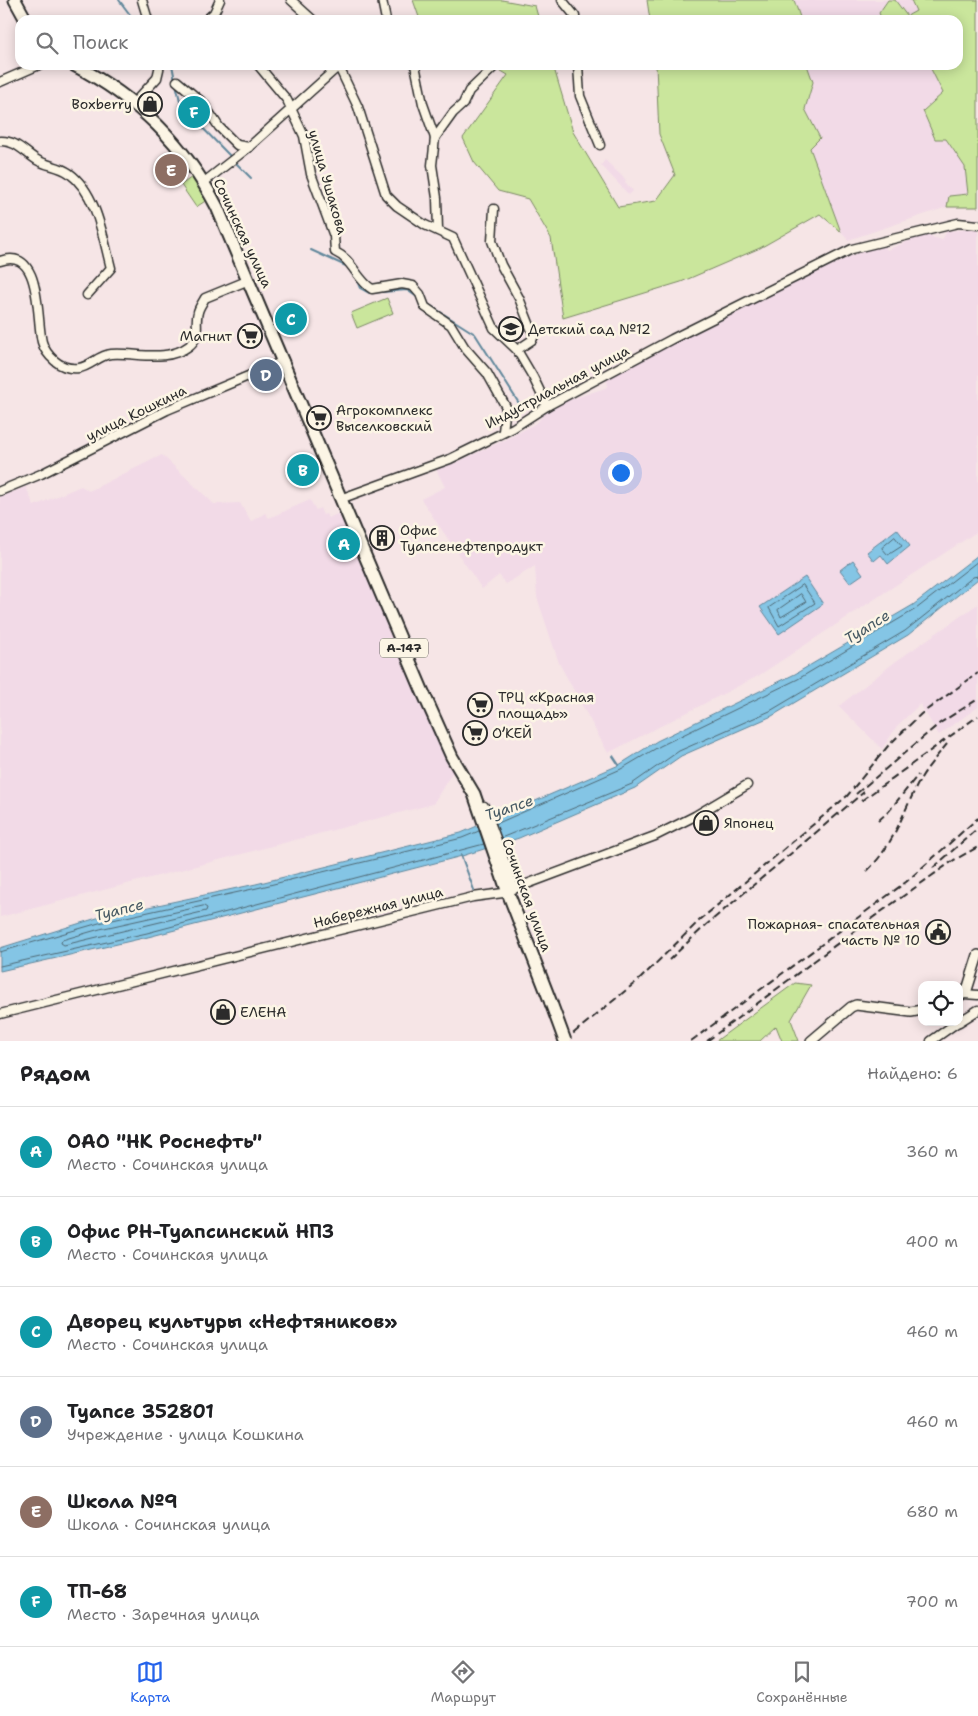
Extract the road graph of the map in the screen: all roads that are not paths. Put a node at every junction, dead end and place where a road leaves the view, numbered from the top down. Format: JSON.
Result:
{"nodes":[{"id":1,"x":15,"y":0,"type":"edge"},
{"id":2,"x":142,"y":0,"type":"edge"},
{"id":3,"x":220,"y":0,"type":"edge"},
{"id":4,"x":291,"y":0,"type":"edge"},
{"id":5,"x":382,"y":0,"type":"edge"},
{"id":6,"x":562,"y":0,"type":"edge"},
{"id":7,"x":214,"y":13,"type":"joint"},
{"id":8,"x":23,"y":15,"type":"edge"},
{"id":9,"x":146,"y":15,"type":"edge"},
{"id":10,"x":212,"y":15,"type":"edge"},
{"id":11,"x":308,"y":15,"type":"edge"},
{"id":12,"x":385,"y":15,"type":"edge"},
{"id":13,"x":574,"y":15,"type":"edge"},
{"id":14,"x":28,"y":70,"type":"edge"},
{"id":15,"x":82,"y":70,"type":"edge"},
{"id":16,"x":159,"y":70,"type":"edge"},
{"id":17,"x":262,"y":70,"type":"edge"},
{"id":18,"x":334,"y":70,"type":"edge"},
{"id":19,"x":341,"y":70,"type":"edge"},
{"id":20,"x":416,"y":70,"type":"edge"},
{"id":21,"x":491,"y":70,"type":"edge"},
{"id":22,"x":578,"y":70,"type":"edge"},
{"id":23,"x":177,"y":81,"type":"dead end"},
{"id":24,"x":0,"y":82,"type":"edge"},
{"id":25,"x":133,"y":104,"type":"junction"},
{"id":26,"x":291,"y":109,"type":"junction"},
{"id":27,"x":435,"y":138,"type":"junction"},
{"id":28,"x":0,"y":141,"type":"edge"},
{"id":29,"x":600,"y":145,"type":"dead end"},
{"id":30,"x":249,"y":147,"type":"junction"},
{"id":31,"x":203,"y":183,"type":"junction"},
{"id":32,"x":494,"y":209,"type":"dead end"},
{"id":33,"x":978,"y":224,"type":"edge"},
{"id":34,"x":438,"y":230,"type":"junction"},
{"id":35,"x":0,"y":262,"type":"edge"},
{"id":36,"x":249,"y":280,"type":"junction"},
{"id":37,"x":87,"y":295,"type":"dead end"},
{"id":38,"x":516,"y":350,"type":"junction"},
{"id":39,"x":284,"y":362,"type":"junction"},
{"id":40,"x":547,"y":406,"type":"junction"},
{"id":41,"x":503,"y":431,"type":"junction"},
{"id":42,"x":0,"y":491,"type":"edge"},
{"id":43,"x":340,"y":499,"type":"junction"},
{"id":44,"x":747,"y":785,"type":"dead end"},
{"id":45,"x":509,"y":888,"type":"junction"},
{"id":46,"x":978,"y":954,"type":"edge"},
{"id":47,"x":963,"y":993,"type":"edge"},
{"id":48,"x":978,"y":995,"type":"edge"},
{"id":49,"x":963,"y":996,"type":"edge"},
{"id":50,"x":978,"y":1010,"type":"edge"},
{"id":51,"x":918,"y":1011,"type":"edge"},
{"id":52,"x":0,"y":1014,"type":"edge"},
{"id":53,"x":963,"y":1019,"type":"edge"},
{"id":54,"x":953,"y":1026,"type":"edge"},
{"id":55,"x":565,"y":1041,"type":"edge"},
{"id":56,"x":811,"y":1041,"type":"edge"},
{"id":57,"x":931,"y":1041,"type":"edge"}],
"edges":[{"from":1,"to":8,"type":"highway"},
{"from":2,"to":9,"type":"street"},
{"from":3,"to":7,"type":"street"},
{"from":4,"to":11,"type":"street"},
{"from":5,"to":12,"type":"street"},
{"from":6,"to":13,"type":"street"},
{"from":7,"to":10,"type":"street"},
{"from":14,"to":24,"type":"street"},
{"from":15,"to":25,"type":"highway","name":"Сочинская улица","number":"А-147"},
{"from":16,"to":25,"type":"street"},
{"from":17,"to":26,"type":"street","name":"улица Ушакова"},
{"from":18,"to":26,"type":"street"},
{"from":19,"to":34,"type":"street"},
{"from":20,"to":27,"type":"street"},
{"from":21,"to":27,"type":"street"},
{"from":22,"to":29,"type":"street"},
{"from":23,"to":30,"type":"street"},
{"from":25,"to":31,"type":"highway","name":"Сочинская улица","number":"А-147"},
{"from":26,"to":30,"type":"street"},
{"from":26,"to":41,"type":"street","name":"улица Ушакова"},
{"from":27,"to":34,"type":"street"},
{"from":28,"to":37,"type":"street"},
{"from":30,"to":31,"type":"street"},
{"from":31,"to":36,"type":"highway","name":"Сочинская улица","number":"А-147"},
{"from":32,"to":38,"type":"street"},
{"from":33,"to":40,"type":"street","name":"Индустриальная улица"},
{"from":34,"to":38,"type":"street"},
{"from":35,"to":36,"type":"street"},
{"from":36,"to":39,"type":"highway","name":"Сочинская улица","number":"А-147"},
{"from":38,"to":40,"type":"street"},
{"from":39,"to":42,"type":"street","name":"улица Кошкина"},
{"from":39,"to":43,"type":"highway","name":"Сочинская улица","number":"А-147"},
{"from":40,"to":41,"type":"street","name":"Индустриальная улица"},
{"from":41,"to":43,"type":"street","name":"Индустриальная улица"},
{"from":43,"to":45,"type":"highway","name":"Сочинская улица","number":"А-147"},
{"from":44,"to":45,"type":"street","name":"Набережная улица"},
{"from":45,"to":52,"type":"street","name":"Набережная улица"},
{"from":45,"to":55,"type":"highway","name":"Сочинская улица","number":"А-147","bridge":true},
{"from":46,"to":47,"type":"main road"},
{"from":48,"to":49,"type":"street"},
{"from":50,"to":53,"type":"street"},
{"from":51,"to":56,"type":"main road"},
{"from":54,"to":57,"type":"street"}]}
